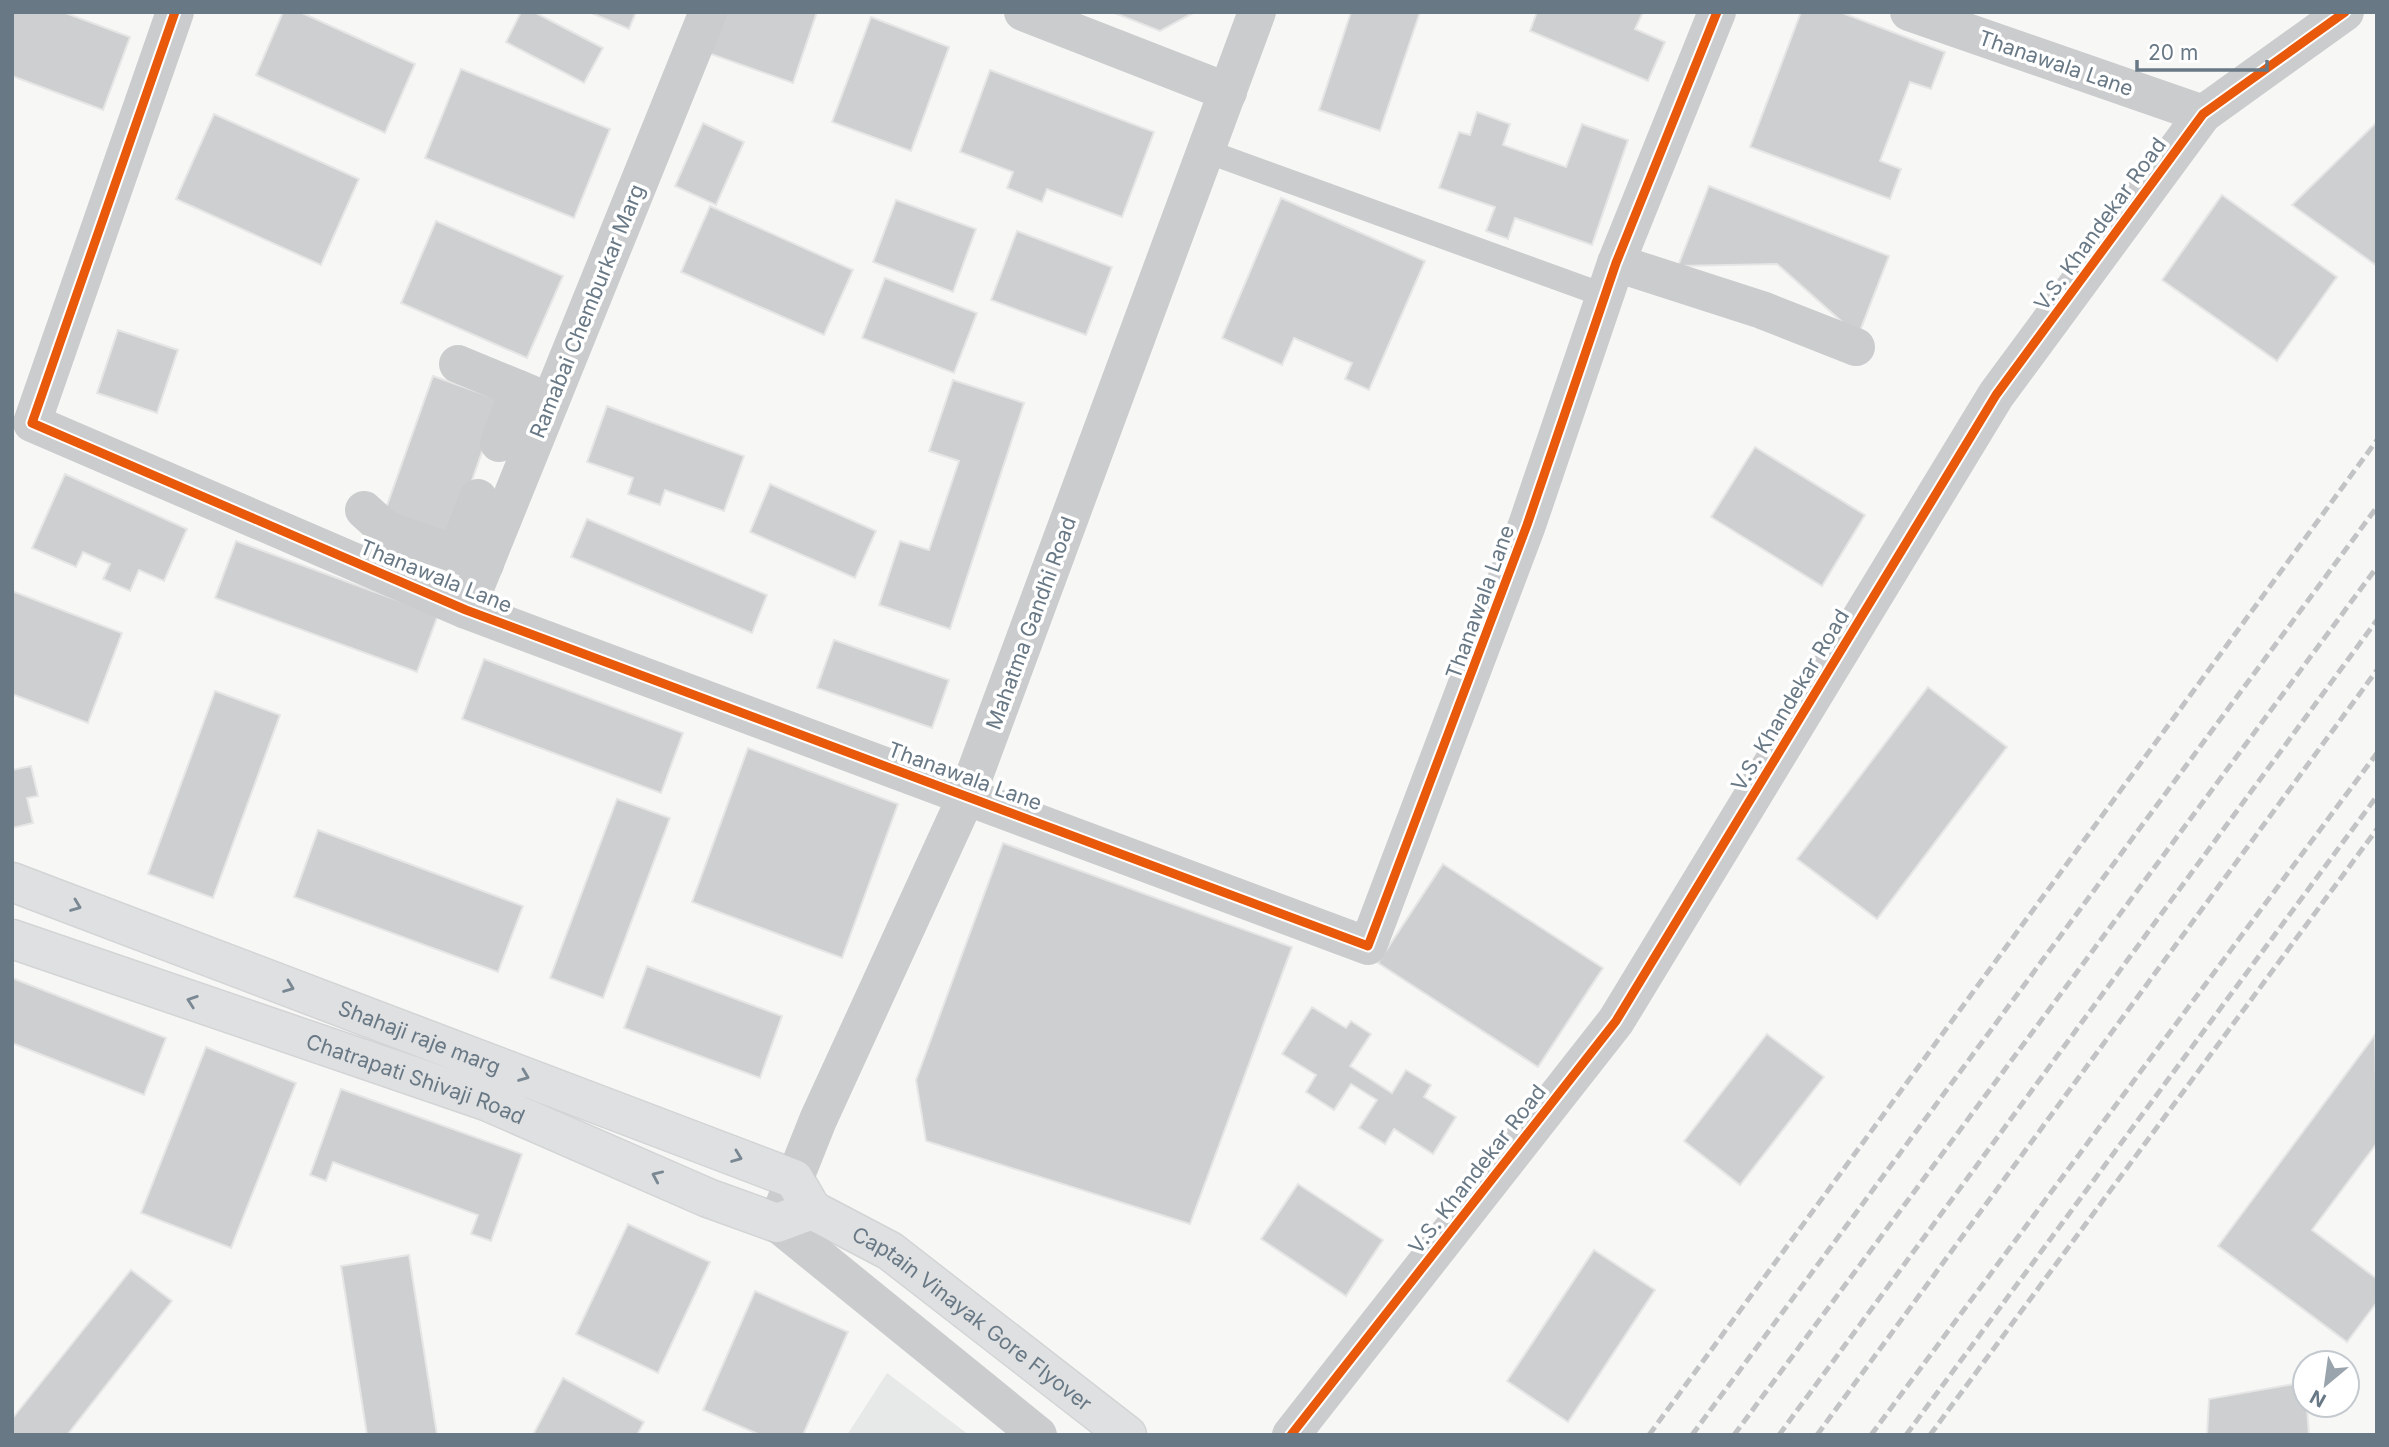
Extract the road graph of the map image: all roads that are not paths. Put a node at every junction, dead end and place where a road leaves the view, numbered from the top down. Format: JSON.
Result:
{"nodes":[{"id":1,"x":175,"y":12,"type":"edge"},
{"id":2,"x":708,"y":12,"type":"edge"},
{"id":3,"x":1023,"y":12,"type":"edge"},
{"id":4,"x":1257,"y":12,"type":"edge"},
{"id":5,"x":1717,"y":12,"type":"edge"},
{"id":6,"x":1909,"y":12,"type":"edge"},
{"id":7,"x":2345,"y":12,"type":"edge"},
{"id":8,"x":1228,"y":92,"type":"junction"},
{"id":9,"x":2203,"y":114,"type":"junction"},
{"id":10,"x":1206,"y":151,"type":"junction"},
{"id":11,"x":1611,"y":279,"type":"junction"},
{"id":12,"x":1856,"y":346,"type":"dead end"},
{"id":13,"x":458,"y":364,"type":"dead end"},
{"id":14,"x":535,"y":395,"type":"junction"},
{"id":15,"x":499,"y":443,"type":"dead end"},
{"id":16,"x":478,"y":498,"type":"dead end"},
{"id":17,"x":364,"y":510,"type":"dead end"},
{"id":18,"x":471,"y":559,"type":"junction"},
{"id":19,"x":466,"y":610,"type":"junction"},
{"id":20,"x":967,"y":795,"type":"junction"},
{"id":21,"x":12,"y":882,"type":"edge"},
{"id":22,"x":12,"y":939,"type":"edge"},
{"id":23,"x":804,"y":1208,"type":"junction"},
{"id":24,"x":1038,"y":1435,"type":"edge"},
{"id":25,"x":1127,"y":1435,"type":"edge"},
{"id":26,"x":1291,"y":1435,"type":"edge"}],
"edges":[{"from":1,"to":19,"type":"street","name":"Thanawala Lane"},
{"from":2,"to":14,"type":"street","name":"Ramabai Chemburkar Marg"},
{"from":3,"to":8,"type":"street"},
{"from":4,"to":8,"type":"street","name":"Mahatma Gandhi Road"},
{"from":5,"to":11,"type":"street","name":"Thanawala Lane"},
{"from":6,"to":9,"type":"street","name":"Thanawala Lane"},
{"from":7,"to":9,"type":"street","name":"V.S. Khandekar Road"},
{"from":8,"to":10,"type":"street","name":"Mahatma Gandhi Road"},
{"from":9,"to":26,"type":"street","name":"V.S. Khandekar Road"},
{"from":10,"to":11,"type":"lane"},
{"from":10,"to":20,"type":"street","name":"Mahatma Gandhi Road"},
{"from":11,"to":12,"type":"street"},
{"from":11,"to":20,"type":"street","name":"Thanawala Lane"},
{"from":13,"to":14,"type":"street"},
{"from":14,"to":15,"type":"street"},
{"from":14,"to":18,"type":"street","name":"Ramabai Chemburkar Marg"},
{"from":16,"to":18,"type":"street"},
{"from":17,"to":18,"type":"street"},
{"from":18,"to":19,"type":"street","name":"Ramabai Chemburkar Marg"},
{"from":19,"to":20,"type":"street","name":"Thanawala Lane"},
{"from":20,"to":23,"type":"street","name":"Mahatma Gandhi Road"},
{"from":21,"to":23,"type":"main road","name":"Shahaji raje marg","one_way":true},
{"from":23,"to":22,"type":"main road","name":"Chatrapati Shivaji Road","one_way":true},
{"from":23,"to":24,"type":"street"},
{"from":23,"to":25,"type":"main road","name":"Captain Vinayak Gore Flyover"}]}
